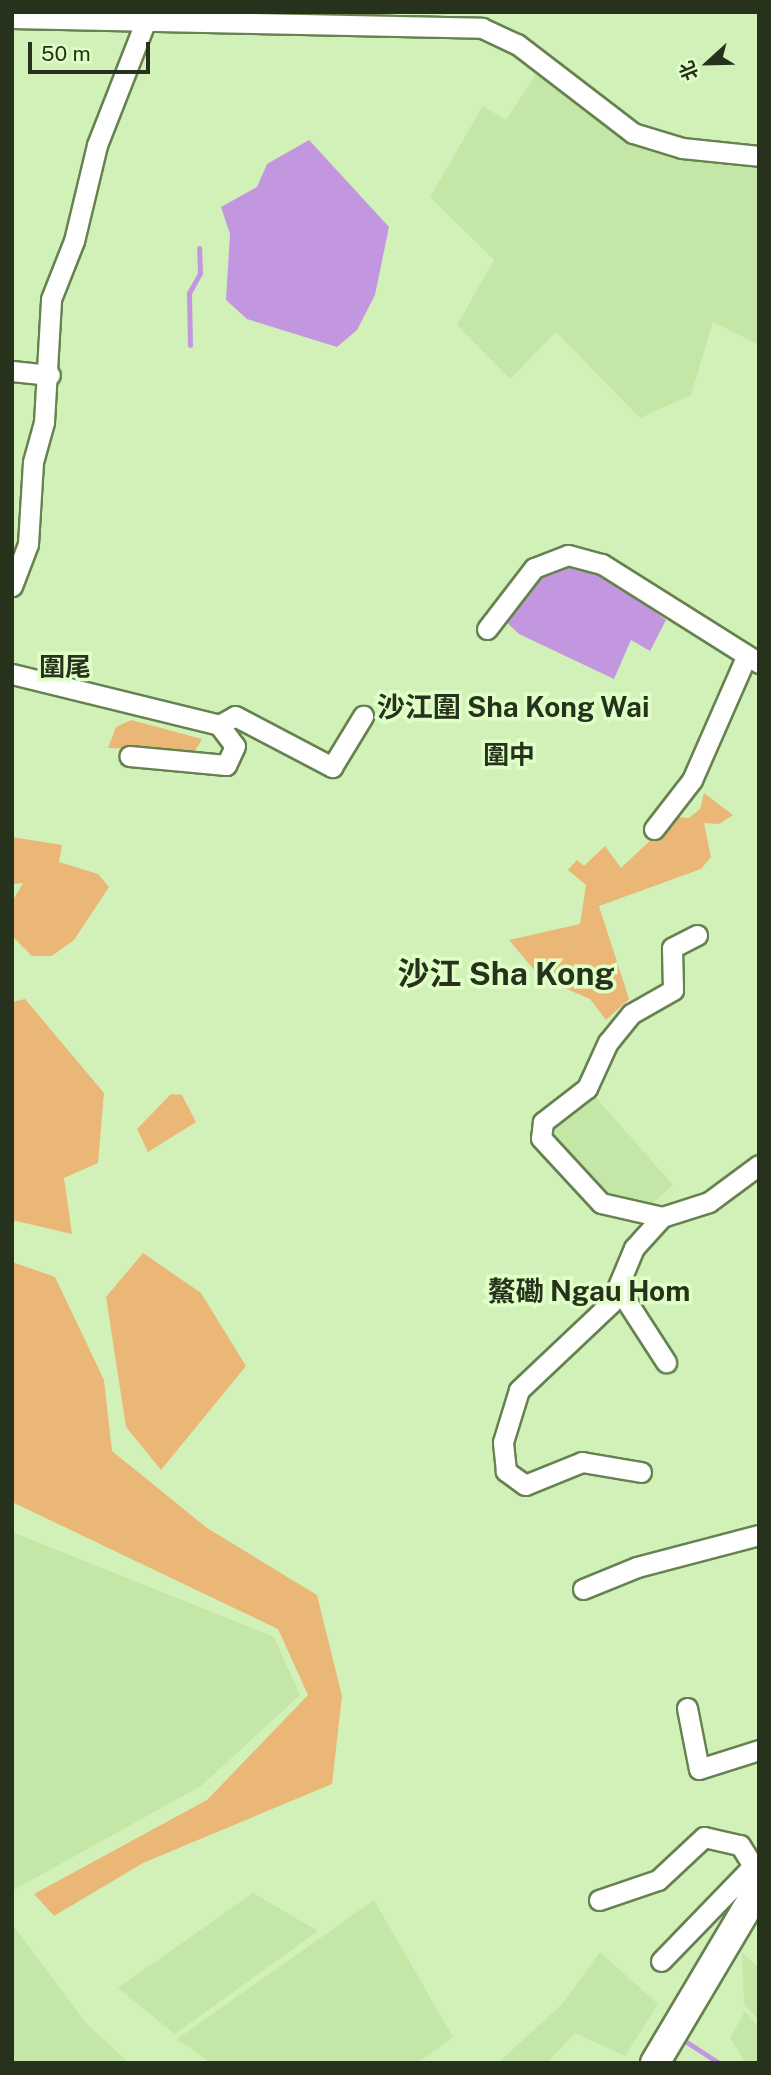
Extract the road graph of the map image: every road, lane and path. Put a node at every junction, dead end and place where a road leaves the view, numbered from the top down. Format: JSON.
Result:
{"nodes":[{"id":1,"x":12,"y":18,"type":"edge"},
{"id":2,"x":146,"y":20,"type":"junction"},
{"id":3,"x":759,"y":156,"type":"edge"},
{"id":4,"x":12,"y":371,"type":"edge"},
{"id":5,"x":50,"y":375,"type":"junction"},
{"id":6,"x":12,"y":586,"type":"edge"},
{"id":7,"x":487,"y":629,"type":"dead end"},
{"id":8,"x":753,"y":660,"type":"edge"},
{"id":9,"x":12,"y":674,"type":"edge"},
{"id":10,"x":363,"y":716,"type":"dead end"},
{"id":11,"x":219,"y":725,"type":"junction"},
{"id":12,"x":130,"y":756,"type":"dead end"},
{"id":13,"x":654,"y":829,"type":"dead end"},
{"id":14,"x":697,"y":935,"type":"dead end"},
{"id":15,"x":759,"y":1166,"type":"edge"},
{"id":16,"x":662,"y":1217,"type":"junction"},
{"id":17,"x":620,"y":1291,"type":"junction"},
{"id":18,"x":666,"y":1362,"type":"dead end"},
{"id":19,"x":641,"y":1472,"type":"dead end"},
{"id":20,"x":759,"y":1535,"type":"edge"},
{"id":21,"x":583,"y":1589,"type":"dead end"},
{"id":22,"x":687,"y":1708,"type":"dead end"},
{"id":23,"x":759,"y":1750,"type":"edge"},
{"id":24,"x":757,"y":1874,"type":"edge"},
{"id":25,"x":599,"y":1900,"type":"dead end"},
{"id":26,"x":661,"y":1961,"type":"dead end"},
{"id":27,"x":655,"y":2063,"type":"edge"}],
"edges":[{"from":1,"to":2,"type":"street"},
{"from":2,"to":3,"type":"street"},
{"from":2,"to":5,"type":"street"},
{"from":4,"to":5,"type":"street"},
{"from":5,"to":6,"type":"street"},
{"from":7,"to":8,"type":"street"},
{"from":8,"to":13,"type":"street"},
{"from":9,"to":11,"type":"street"},
{"from":10,"to":11,"type":"street"},
{"from":11,"to":12,"type":"street"},
{"from":14,"to":16,"type":"street"},
{"from":15,"to":16,"type":"street"},
{"from":16,"to":17,"type":"street"},
{"from":17,"to":18,"type":"street"},
{"from":17,"to":19,"type":"street"},
{"from":20,"to":21,"type":"street"},
{"from":22,"to":23,"type":"street"},
{"from":24,"to":25,"type":"street"},
{"from":24,"to":26,"type":"street"},
{"from":24,"to":27,"type":"street"}]}
